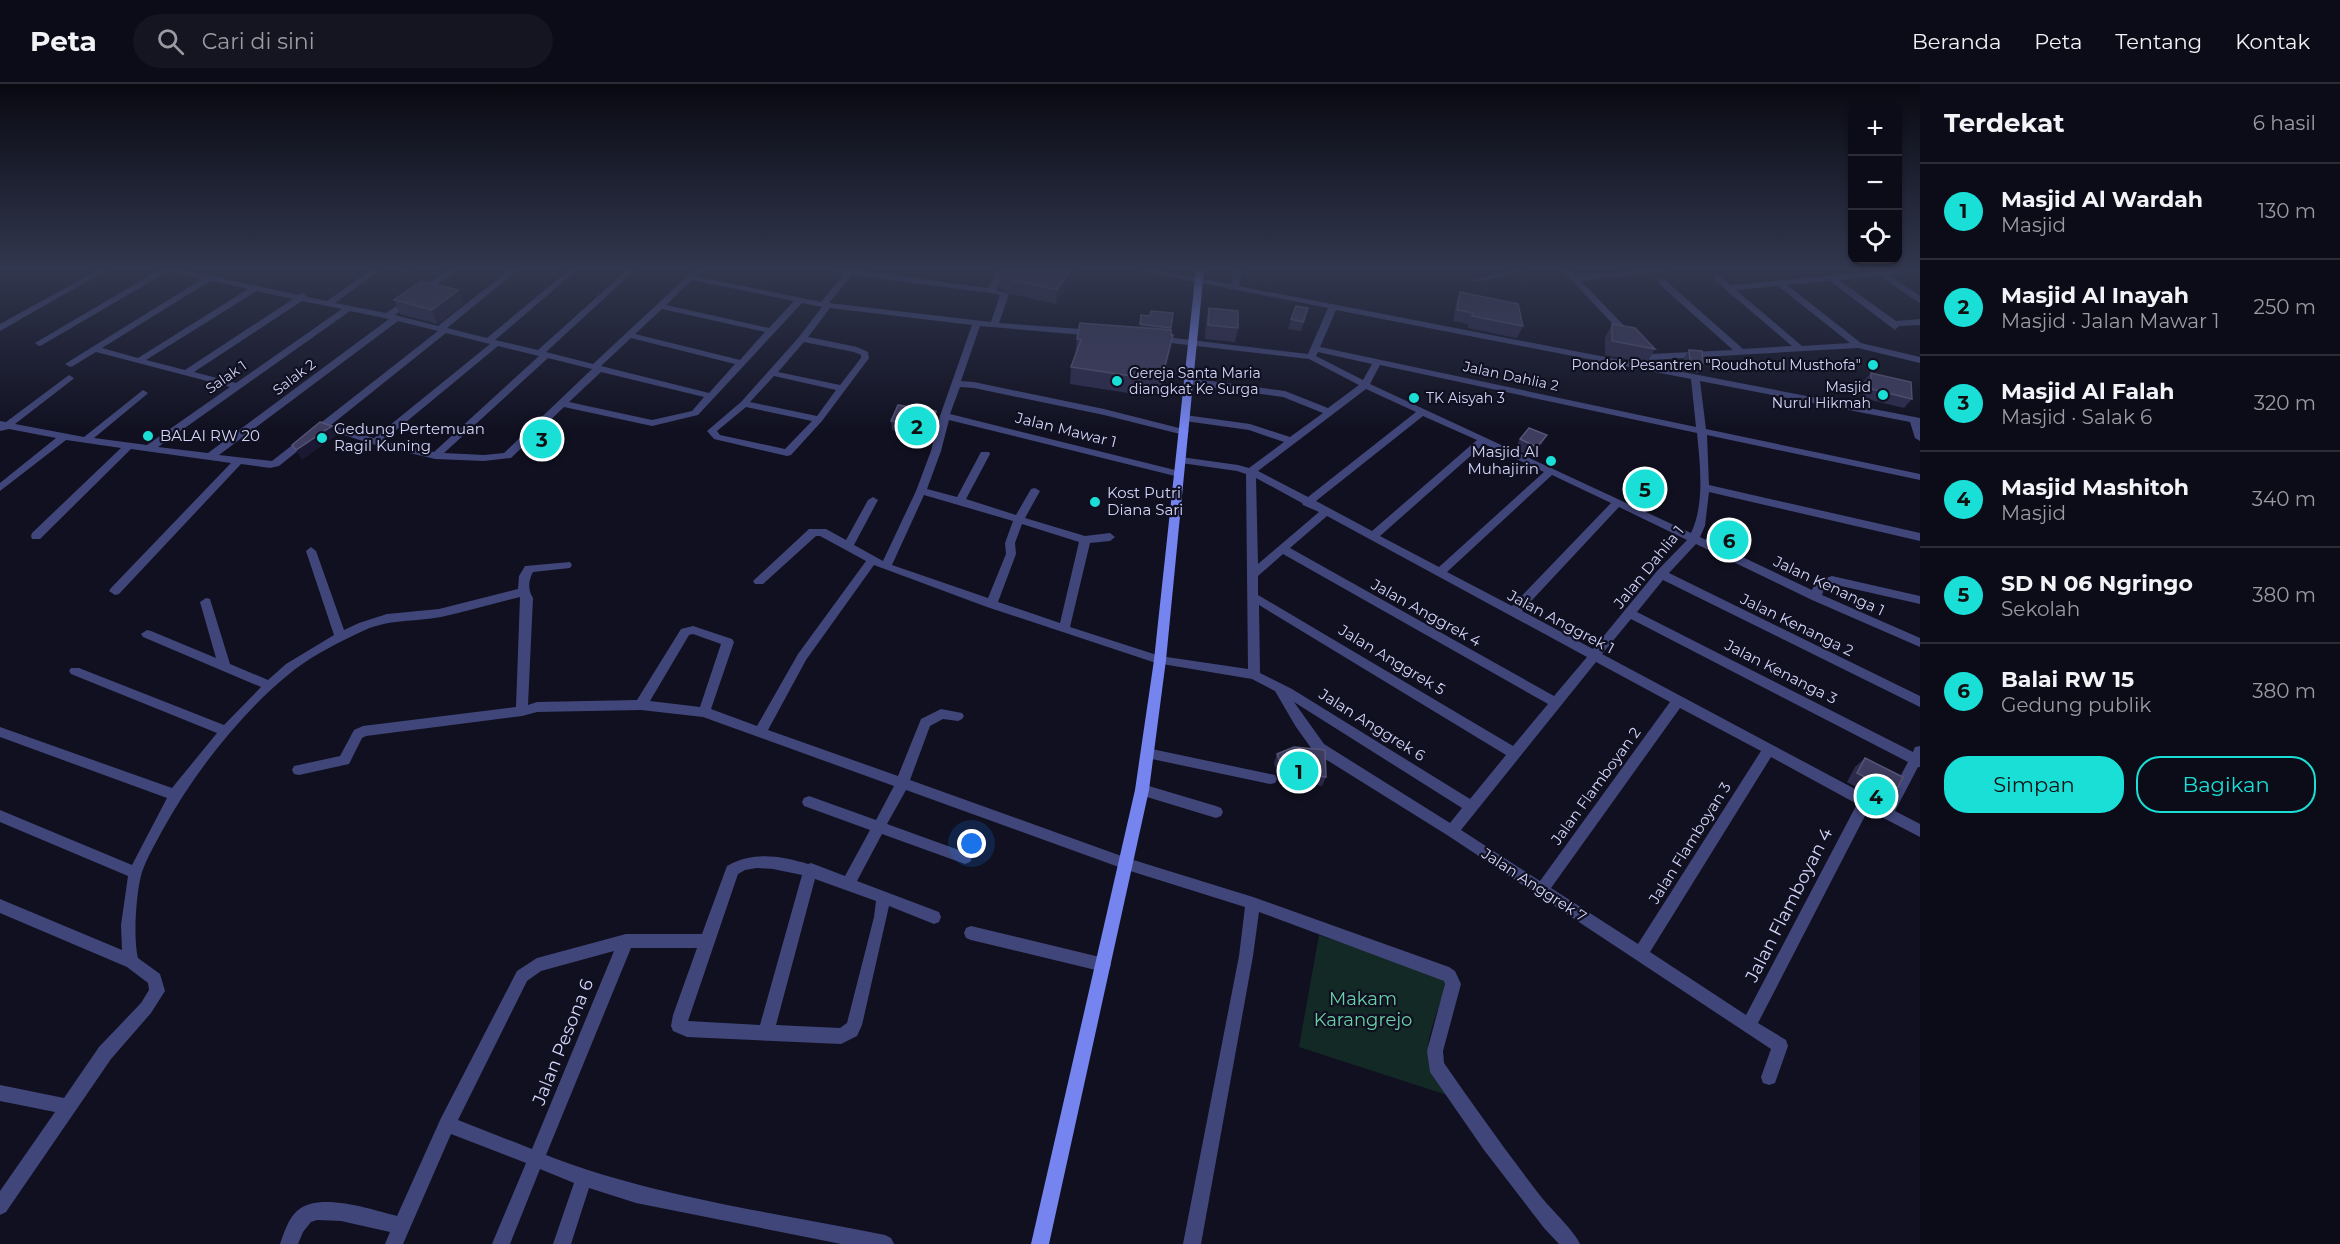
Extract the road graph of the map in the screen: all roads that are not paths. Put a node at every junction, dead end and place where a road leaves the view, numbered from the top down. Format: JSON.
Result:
{"nodes":[{"id":1,"x":73,"y":324,"type":"edge"},
{"id":2,"x":134,"y":324,"type":"edge"},
{"id":3,"x":197,"y":324,"type":"edge"},
{"id":4,"x":261,"y":324,"type":"edge"},
{"id":5,"x":326,"y":324,"type":"edge"},
{"id":6,"x":383,"y":324,"type":"edge"},
{"id":7,"x":419,"y":324,"type":"edge"},
{"id":8,"x":449,"y":324,"type":"edge"},
{"id":9,"x":513,"y":324,"type":"edge"},
{"id":10,"x":574,"y":324,"type":"edge"},
{"id":11,"x":640,"y":324,"type":"edge"},
{"id":12,"x":740,"y":324,"type":"edge"},
{"id":13,"x":777,"y":324,"type":"edge"},
{"id":14,"x":811,"y":324,"type":"edge"},
{"id":15,"x":977,"y":324,"type":"edge"},
{"id":16,"x":987,"y":324,"type":"edge"},
{"id":17,"x":1194,"y":324,"type":"edge"},
{"id":18,"x":1326,"y":324,"type":"edge"},
{"id":19,"x":1420,"y":324,"type":"edge"},
{"id":20,"x":1619,"y":324,"type":"edge"},
{"id":21,"x":1710,"y":324,"type":"edge"},
{"id":22,"x":1771,"y":324,"type":"edge"},
{"id":23,"x":1832,"y":324,"type":"edge"},
{"id":24,"x":994,"y":325,"type":"joint"},
{"id":25,"x":442,"y":330,"type":"junction"},
{"id":26,"x":770,"y":331,"type":"junction"},
{"id":27,"x":1101,"y":334,"type":"edge"},
{"id":28,"x":628,"y":335,"type":"junction"},
{"id":29,"x":801,"y":339,"type":"junction"},
{"id":30,"x":1151,"y":339,"type":"edge"},
{"id":31,"x":1635,"y":341,"type":"edge"},
{"id":32,"x":493,"y":342,"type":"junction"},
{"id":33,"x":1192,"y":343,"type":"junction"},
{"id":34,"x":39,"y":344,"type":"dead end"},
{"id":35,"x":1858,"y":345,"type":"junction"},
{"id":36,"x":1799,"y":348,"type":"junction"},
{"id":37,"x":94,"y":349,"type":"junction"},
{"id":38,"x":1642,"y":349,"type":"edge"},
{"id":39,"x":1740,"y":351,"type":"junction"},
{"id":40,"x":1313,"y":353,"type":"junction"},
{"id":41,"x":543,"y":354,"type":"junction"},
{"id":42,"x":1650,"y":357,"type":"junction"},
{"id":43,"x":140,"y":360,"type":"junction"},
{"id":44,"x":1920,"y":360,"type":"edge"},
{"id":45,"x":1377,"y":362,"type":"junction"},
{"id":46,"x":742,"y":363,"type":"junction"},
{"id":47,"x":70,"y":364,"type":"dead end"},
{"id":48,"x":597,"y":368,"type":"junction"},
{"id":49,"x":1663,"y":372,"type":"junction"},
{"id":50,"x":186,"y":373,"type":"junction"},
{"id":51,"x":771,"y":373,"type":"junction"},
{"id":52,"x":69,"y":378,"type":"dead end"},
{"id":53,"x":1695,"y":378,"type":"junction"},
{"id":54,"x":1188,"y":381,"type":"junction"},
{"id":55,"x":957,"y":384,"type":"junction"},
{"id":56,"x":1365,"y":385,"type":"junction"},
{"id":57,"x":237,"y":386,"type":"junction"},
{"id":58,"x":841,"y":388,"type":"junction"},
{"id":59,"x":143,"y":393,"type":"dead end"},
{"id":60,"x":710,"y":396,"type":"junction"},
{"id":61,"x":561,"y":403,"type":"junction"},
{"id":62,"x":744,"y":404,"type":"junction"},
{"id":63,"x":1423,"y":411,"type":"junction"},
{"id":64,"x":1329,"y":412,"type":"junction"},
{"id":65,"x":945,"y":416,"type":"junction"},
{"id":66,"x":1185,"y":418,"type":"junction"},
{"id":67,"x":819,"y":419,"type":"junction"},
{"id":68,"x":1917,"y":420,"type":"edge"},
{"id":69,"x":326,"y":426,"type":"junction"},
{"id":70,"x":2,"y":427,"type":"edge"},
{"id":71,"x":1701,"y":430,"type":"junction"},
{"id":72,"x":1184,"y":432,"type":"junction"},
{"id":73,"x":64,"y":437,"type":"junction"},
{"id":74,"x":1920,"y":438,"type":"edge"},
{"id":75,"x":86,"y":440,"type":"junction"},
{"id":76,"x":1484,"y":440,"type":"junction"},
{"id":77,"x":1292,"y":441,"type":"junction"},
{"id":78,"x":375,"y":442,"type":"junction"},
{"id":79,"x":128,"y":446,"type":"junction"},
{"id":80,"x":148,"y":449,"type":"junction"},
{"id":81,"x":986,"y":454,"type":"dead end"},
{"id":82,"x":435,"y":456,"type":"junction"},
{"id":83,"x":208,"y":458,"type":"junction"},
{"id":84,"x":1181,"y":460,"type":"junction"},
{"id":85,"x":237,"y":462,"type":"junction"},
{"id":86,"x":1251,"y":471,"type":"junction"},
{"id":87,"x":1551,"y":471,"type":"junction"},
{"id":88,"x":1179,"y":474,"type":"junction"},
{"id":89,"x":1920,"y":477,"type":"edge"},
{"id":90,"x":1704,"y":487,"type":"junction"},
{"id":91,"x":0,"y":488,"type":"edge"},
{"id":92,"x":1035,"y":490,"type":"dead end"},
{"id":93,"x":921,"y":491,"type":"junction"},
{"id":94,"x":873,"y":500,"type":"dead end"},
{"id":95,"x":960,"y":501,"type":"junction"},
{"id":96,"x":1618,"y":502,"type":"junction"},
{"id":97,"x":1307,"y":503,"type":"junction"},
{"id":98,"x":1325,"y":512,"type":"junction"},
{"id":99,"x":1019,"y":519,"type":"junction"},
{"id":100,"x":36,"y":536,"type":"dead end"},
{"id":101,"x":1110,"y":537,"type":"dead end"},
{"id":102,"x":1372,"y":537,"type":"junction"},
{"id":103,"x":1920,"y":537,"type":"edge"},
{"id":104,"x":1694,"y":539,"type":"junction"},
{"id":105,"x":1085,"y":540,"type":"junction"},
{"id":106,"x":848,"y":546,"type":"junction"},
{"id":107,"x":1282,"y":549,"type":"junction"},
{"id":108,"x":311,"y":551,"type":"dead end"},
{"id":109,"x":873,"y":559,"type":"junction"},
{"id":110,"x":566,"y":565,"type":"dead end"},
{"id":111,"x":886,"y":567,"type":"junction"},
{"id":112,"x":1439,"y":573,"type":"junction"},
{"id":113,"x":1661,"y":574,"type":"junction"},
{"id":114,"x":1252,"y":575,"type":"junction"},
{"id":115,"x":759,"y":581,"type":"dead end"},
{"id":116,"x":115,"y":591,"type":"dead end"},
{"id":117,"x":523,"y":592,"type":"junction"},
{"id":118,"x":1252,"y":596,"type":"junction"},
{"id":119,"x":1816,"y":597,"type":"junction"},
{"id":120,"x":1920,"y":600,"type":"edge"},
{"id":121,"x":206,"y":603,"type":"dead end"},
{"id":122,"x":991,"y":604,"type":"junction"},
{"id":123,"x":1513,"y":613,"type":"junction"},
{"id":124,"x":1631,"y":614,"type":"junction"},
{"id":125,"x":1064,"y":629,"type":"junction"},
{"id":126,"x":147,"y":634,"type":"dead end"},
{"id":127,"x":341,"y":637,"type":"junction"},
{"id":128,"x":1920,"y":643,"type":"edge"},
{"id":129,"x":1595,"y":657,"type":"junction"},
{"id":130,"x":1160,"y":660,"type":"junction"},
{"id":131,"x":224,"y":665,"type":"junction"},
{"id":132,"x":75,"y":671,"type":"dead end"},
{"id":133,"x":1254,"y":675,"type":"junction"},
{"id":134,"x":268,"y":685,"type":"junction"},
{"id":135,"x":1279,"y":688,"type":"junction"},
{"id":136,"x":1677,"y":702,"type":"junction"},
{"id":137,"x":1920,"y":702,"type":"edge"},
{"id":138,"x":1556,"y":703,"type":"junction"},
{"id":139,"x":641,"y":705,"type":"junction"},
{"id":140,"x":522,"y":711,"type":"junction"},
{"id":141,"x":704,"y":712,"type":"junction"},
{"id":142,"x":958,"y":716,"type":"dead end"},
{"id":143,"x":225,"y":731,"type":"junction"},
{"id":144,"x":0,"y":732,"type":"edge"},
{"id":145,"x":760,"y":733,"type":"junction"},
{"id":146,"x":1768,"y":751,"type":"junction"},
{"id":147,"x":1147,"y":753,"type":"junction"},
{"id":148,"x":1514,"y":753,"type":"junction"},
{"id":149,"x":1919,"y":757,"type":"edge"},
{"id":150,"x":299,"y":770,"type":"dead end"},
{"id":151,"x":1270,"y":779,"type":"dead end"},
{"id":152,"x":902,"y":784,"type":"junction"},
{"id":153,"x":1142,"y":790,"type":"junction"},
{"id":154,"x":175,"y":795,"type":"junction"},
{"id":155,"x":809,"y":802,"type":"dead end"},
{"id":156,"x":1865,"y":802,"type":"junction"},
{"id":157,"x":1471,"y":807,"type":"junction"},
{"id":158,"x":1216,"y":812,"type":"dead end"},
{"id":159,"x":1887,"y":814,"type":"junction"},
{"id":160,"x":0,"y":816,"type":"edge"},
{"id":161,"x":879,"y":827,"type":"junction"},
{"id":162,"x":1452,"y":831,"type":"junction"},
{"id":163,"x":1920,"y":831,"type":"edge"},
{"id":164,"x":964,"y":858,"type":"dead end"},
{"id":165,"x":1126,"y":864,"type":"junction"},
{"id":166,"x":811,"y":869,"type":"junction"},
{"id":167,"x":135,"y":873,"type":"junction"},
{"id":168,"x":848,"y":884,"type":"junction"},
{"id":169,"x":1542,"y":890,"type":"junction"},
{"id":170,"x":883,"y":898,"type":"junction"},
{"id":171,"x":1253,"y":903,"type":"junction"},
{"id":172,"x":0,"y":906,"type":"edge"},
{"id":173,"x":934,"y":917,"type":"dead end"},
{"id":174,"x":971,"y":933,"type":"dead end"},
{"id":175,"x":626,"y":941,"type":"junction"},
{"id":176,"x":707,"y":941,"type":"junction"},
{"id":177,"x":1640,"y":954,"type":"junction"},
{"id":178,"x":132,"y":962,"type":"junction"},
{"id":179,"x":1104,"y":965,"type":"junction"},
{"id":180,"x":1749,"y":1025,"type":"junction"},
{"id":181,"x":766,"y":1032,"type":"junction"},
{"id":182,"x":1769,"y":1077,"type":"dead end"},
{"id":183,"x":0,"y":1093,"type":"edge"},
{"id":184,"x":69,"y":1107,"type":"junction"},
{"id":185,"x":447,"y":1124,"type":"junction"},
{"id":186,"x":536,"y":1158,"type":"junction"},
{"id":187,"x":584,"y":1178,"type":"junction"},
{"id":188,"x":0,"y":1206,"type":"edge"},
{"id":189,"x":403,"y":1226,"type":"junction"},
{"id":190,"x":289,"y":1244,"type":"edge"},
{"id":191,"x":394,"y":1244,"type":"edge"},
{"id":192,"x":501,"y":1244,"type":"edge"},
{"id":193,"x":562,"y":1244,"type":"edge"},
{"id":194,"x":885,"y":1244,"type":"edge"},
{"id":195,"x":1040,"y":1244,"type":"edge"},
{"id":196,"x":1192,"y":1244,"type":"edge"},
{"id":197,"x":1571,"y":1244,"type":"edge"}],
"edges":[{"from":1,"to":34,"type":"street"},
{"from":2,"to":37,"type":"street"},
{"from":3,"to":43,"type":"street"},
{"from":4,"to":50,"type":"street"},
{"from":5,"to":57,"type":"street","name":"Salak 1"},
{"from":6,"to":83,"type":"street","name":"Salak 2"},
{"from":7,"to":25,"type":"street"},
{"from":8,"to":25,"type":"street"},
{"from":9,"to":32,"type":"street"},
{"from":10,"to":41,"type":"street"},
{"from":11,"to":28,"type":"street"},
{"from":12,"to":26,"type":"street"},
{"from":13,"to":26,"type":"street"},
{"from":14,"to":29,"type":"street"},
{"from":15,"to":55,"type":"street"},
{"from":16,"to":24,"type":"street"},
{"from":17,"to":33,"type":"street"},
{"from":18,"to":40,"type":"street"},
{"from":19,"to":49,"type":"street"},
{"from":20,"to":31,"type":"street"},
{"from":21,"to":39,"type":"street"},
{"from":22,"to":36,"type":"street"},
{"from":23,"to":35,"type":"street"},
{"from":24,"to":27,"type":"street"},
{"from":25,"to":32,"type":"street"},
{"from":25,"to":69,"type":"street"},
{"from":26,"to":46,"type":"street"},
{"from":28,"to":46,"type":"street"},
{"from":28,"to":48,"type":"street"},
{"from":29,"to":51,"type":"street"},
{"from":29,"to":58,"type":"street"},
{"from":30,"to":33,"type":"street","name":"Jalan Dahlia 2"},
{"from":32,"to":41,"type":"street"},
{"from":32,"to":78,"type":"street"},
{"from":33,"to":40,"type":"street","name":"Jalan Dahlia 2"},
{"from":33,"to":54,"type":"street"},
{"from":35,"to":36,"type":"street"},
{"from":35,"to":44,"type":"street"},
{"from":36,"to":39,"type":"street"},
{"from":37,"to":43,"type":"street"},
{"from":37,"to":47,"type":"street"},
{"from":38,"to":42,"type":"street"},
{"from":39,"to":42,"type":"street"},
{"from":40,"to":45,"type":"street","name":"Jalan Dahlia 2"},
{"from":40,"to":56,"type":"street","name":"Jalan Kenanga 1"},
{"from":41,"to":48,"type":"street"},
{"from":41,"to":82,"type":"street"},
{"from":42,"to":49,"type":"street"},
{"from":43,"to":50,"type":"street"},
{"from":45,"to":56,"type":"street"},
{"from":45,"to":71,"type":"street","name":"Jalan Dahlia 2"},
{"from":46,"to":60,"type":"street"},
{"from":48,"to":60,"type":"street"},
{"from":48,"to":61,"type":"street"},
{"from":49,"to":53,"type":"street"},
{"from":50,"to":57,"type":"street"},
{"from":51,"to":58,"type":"street"},
{"from":51,"to":62,"type":"street"},
{"from":52,"to":70,"type":"street"},
{"from":53,"to":68,"type":"street"},
{"from":53,"to":71,"type":"street","name":"Jalan Dahlia 1"},
{"from":54,"to":64,"type":"street"},
{"from":54,"to":66,"type":"street"},
{"from":55,"to":65,"type":"street"},
{"from":55,"to":72,"type":"street"},
{"from":56,"to":63,"type":"street","name":"Jalan Kenanga 1"},
{"from":56,"to":64,"type":"street"},
{"from":57,"to":80,"type":"street","name":"Salak 1"},
{"from":58,"to":67,"type":"street"},
{"from":59,"to":75,"type":"street"},
{"from":60,"to":61,"type":"street"},
{"from":61,"to":82,"type":"street"},
{"from":62,"to":67,"type":"street"},
{"from":62,"to":67,"type":"street"},
{"from":63,"to":76,"type":"street","name":"Jalan Kenanga 1"},
{"from":63,"to":97,"type":"street"},
{"from":64,"to":77,"type":"street"},
{"from":65,"to":88,"type":"street","name":"Jalan Mawar 1"},
{"from":65,"to":93,"type":"street"},
{"from":66,"to":72,"type":"street"},
{"from":66,"to":77,"type":"street"},
{"from":68,"to":74,"type":"street"},
{"from":69,"to":78,"type":"street"},
{"from":69,"to":85,"type":"street"},
{"from":70,"to":73,"type":"street"},
{"from":71,"to":89,"type":"street","name":"Jalan Dahlia 2"},
{"from":71,"to":90,"type":"street","name":"Jalan Dahlia 1"},
{"from":72,"to":84,"type":"street"},
{"from":73,"to":75,"type":"street"},
{"from":73,"to":91,"type":"street"},
{"from":75,"to":79,"type":"street"},
{"from":76,"to":87,"type":"street","name":"Jalan Kenanga 1"},
{"from":76,"to":102,"type":"street"},
{"from":77,"to":86,"type":"street"},
{"from":78,"to":82,"type":"street"},
{"from":79,"to":80,"type":"street"},
{"from":79,"to":100,"type":"street"},
{"from":80,"to":83,"type":"street"},
{"from":81,"to":95,"type":"street"},
{"from":83,"to":85,"type":"street"},
{"from":84,"to":86,"type":"street","name":"Jalan Anggrek 1"},
{"from":84,"to":88,"type":"street"},
{"from":85,"to":116,"type":"street"},
{"from":86,"to":97,"type":"street","name":"Jalan Anggrek 1"},
{"from":86,"to":114,"type":"street"},
{"from":87,"to":96,"type":"street","name":"Jalan Kenanga 1"},
{"from":87,"to":112,"type":"street"},
{"from":88,"to":130,"type":"street"},
{"from":90,"to":103,"type":"street"},
{"from":90,"to":104,"type":"street","name":"Jalan Dahlia 1"},
{"from":92,"to":99,"type":"street"},
{"from":93,"to":95,"type":"street"},
{"from":93,"to":111,"type":"street"},
{"from":94,"to":106,"type":"street"},
{"from":95,"to":99,"type":"street"},
{"from":96,"to":104,"type":"street","name":"Jalan Kenanga 1"},
{"from":96,"to":123,"type":"street"},
{"from":97,"to":98,"type":"street","name":"Jalan Anggrek 1"},
{"from":98,"to":102,"type":"street","name":"Jalan Anggrek 1"},
{"from":98,"to":107,"type":"street"},
{"from":99,"to":105,"type":"street"},
{"from":99,"to":122,"type":"street"},
{"from":101,"to":105,"type":"street"},
{"from":102,"to":112,"type":"street","name":"Jalan Anggrek 1"},
{"from":104,"to":113,"type":"street","name":"Jalan Dahlia 1"},
{"from":104,"to":119,"type":"street","name":"Jalan Kenanga 1"},
{"from":105,"to":125,"type":"street"},
{"from":106,"to":109,"type":"street","name":"Jalan Anggrek 6"},
{"from":106,"to":115,"type":"street","name":"Jalan Anggrek 6"},
{"from":107,"to":114,"type":"street"},
{"from":107,"to":138,"type":"street","name":"Jalan Anggrek 4"},
{"from":108,"to":127,"type":"street"},
{"from":109,"to":111,"type":"street","name":"Jalan Anggrek 6"},
{"from":109,"to":145,"type":"street"},
{"from":110,"to":117,"type":"street"},
{"from":111,"to":122,"type":"street","name":"Jalan Anggrek 6"},
{"from":112,"to":123,"type":"street","name":"Jalan Anggrek 1"},
{"from":113,"to":124,"type":"street","name":"Jalan Dahlia 1"},
{"from":113,"to":137,"type":"street","name":"Jalan Kenanga 2"},
{"from":114,"to":118,"type":"street"},
{"from":117,"to":127,"type":"street"},
{"from":117,"to":140,"type":"street"},
{"from":118,"to":133,"type":"street"},
{"from":118,"to":148,"type":"street","name":"Jalan Anggrek 5"},
{"from":119,"to":120,"type":"street"},
{"from":119,"to":128,"type":"street","name":"Jalan Kenanga 1"},
{"from":121,"to":131,"type":"street"},
{"from":122,"to":125,"type":"street","name":"Jalan Anggrek 6"},
{"from":123,"to":129,"type":"street","name":"Jalan Anggrek 1"},
{"from":124,"to":129,"type":"street","name":"Jalan Dahlia 1"},
{"from":124,"to":149,"type":"street","name":"Jalan Kenanga 3"},
{"from":125,"to":130,"type":"street","name":"Jalan Anggrek 6"},
{"from":126,"to":131,"type":"street"},
{"from":127,"to":134,"type":"street"},
{"from":129,"to":136,"type":"street","name":"Jalan Anggrek 1"},
{"from":129,"to":138,"type":"street","name":"Jalan Dahlia 1"},
{"from":130,"to":133,"type":"street","name":"Jalan Anggrek 6"},
{"from":130,"to":147,"type":"street"},
{"from":131,"to":134,"type":"street"},
{"from":132,"to":143,"type":"street"},
{"from":133,"to":135,"type":"street","name":"Jalan Anggrek 6"},
{"from":134,"to":143,"type":"street"},
{"from":135,"to":157,"type":"street","name":"Jalan Anggrek 6"},
{"from":135,"to":162,"type":"street","name":"Jalan Anggrek 7"},
{"from":136,"to":146,"type":"street","name":"Jalan Anggrek 1"},
{"from":136,"to":169,"type":"street","name":"Jalan Flamboyan 2"},
{"from":138,"to":148,"type":"street","name":"Jalan Dahlia 1"},
{"from":139,"to":140,"type":"street"},
{"from":139,"to":141,"type":"street"},
{"from":139,"to":141,"type":"street"},
{"from":140,"to":150,"type":"street"},
{"from":141,"to":145,"type":"street"},
{"from":142,"to":152,"type":"street"},
{"from":143,"to":154,"type":"street"},
{"from":144,"to":154,"type":"street"},
{"from":145,"to":152,"type":"street"},
{"from":146,"to":156,"type":"street","name":"Jalan Anggrek 1"},
{"from":146,"to":177,"type":"street","name":"Jalan Flamboyan 3"},
{"from":147,"to":151,"type":"street"},
{"from":147,"to":153,"type":"street"},
{"from":148,"to":157,"type":"street","name":"Jalan Dahlia 1"},
{"from":149,"to":159,"type":"street"},
{"from":152,"to":161,"type":"street"},
{"from":152,"to":165,"type":"street"},
{"from":153,"to":158,"type":"street"},
{"from":153,"to":165,"type":"street"},
{"from":154,"to":167,"type":"street"},
{"from":155,"to":161,"type":"street"},
{"from":156,"to":159,"type":"street","name":"Jalan Anggrek 1"},
{"from":156,"to":180,"type":"street","name":"Jalan Flamboyan 4"},
{"from":157,"to":162,"type":"street","name":"Jalan Dahlia 1"},
{"from":159,"to":163,"type":"street","name":"Jalan Anggrek 1"},
{"from":160,"to":167,"type":"street"},
{"from":161,"to":164,"type":"street"},
{"from":161,"to":168,"type":"street"},
{"from":162,"to":169,"type":"street","name":"Jalan Anggrek 7"},
{"from":165,"to":171,"type":"street"},
{"from":165,"to":179,"type":"street"},
{"from":166,"to":168,"type":"street"},
{"from":166,"to":176,"type":"street"},
{"from":166,"to":181,"type":"street"},
{"from":167,"to":178,"type":"street"},
{"from":168,"to":170,"type":"street"},
{"from":169,"to":177,"type":"street","name":"Jalan Anggrek 7"},
{"from":170,"to":173,"type":"street"},
{"from":170,"to":181,"type":"street"},
{"from":171,"to":196,"type":"street"},
{"from":171,"to":197,"type":"street"},
{"from":172,"to":178,"type":"street"},
{"from":174,"to":179,"type":"street"},
{"from":175,"to":176,"type":"street"},
{"from":175,"to":185,"type":"street"},
{"from":175,"to":186,"type":"street","name":"Jalan Pesona 6"},
{"from":176,"to":181,"type":"street"},
{"from":177,"to":180,"type":"street","name":"Jalan Anggrek 7"},
{"from":178,"to":184,"type":"street"},
{"from":179,"to":195,"type":"street"},
{"from":180,"to":182,"type":"street","name":"Jalan Anggrek 7"},
{"from":183,"to":184,"type":"street"},
{"from":184,"to":188,"type":"street"},
{"from":185,"to":186,"type":"street"},
{"from":185,"to":189,"type":"street"},
{"from":186,"to":187,"type":"street"},
{"from":186,"to":192,"type":"street","name":"Jalan Pesona 6"},
{"from":187,"to":193,"type":"street"},
{"from":187,"to":194,"type":"street"},
{"from":189,"to":190,"type":"street"},
{"from":189,"to":191,"type":"street"}]}
